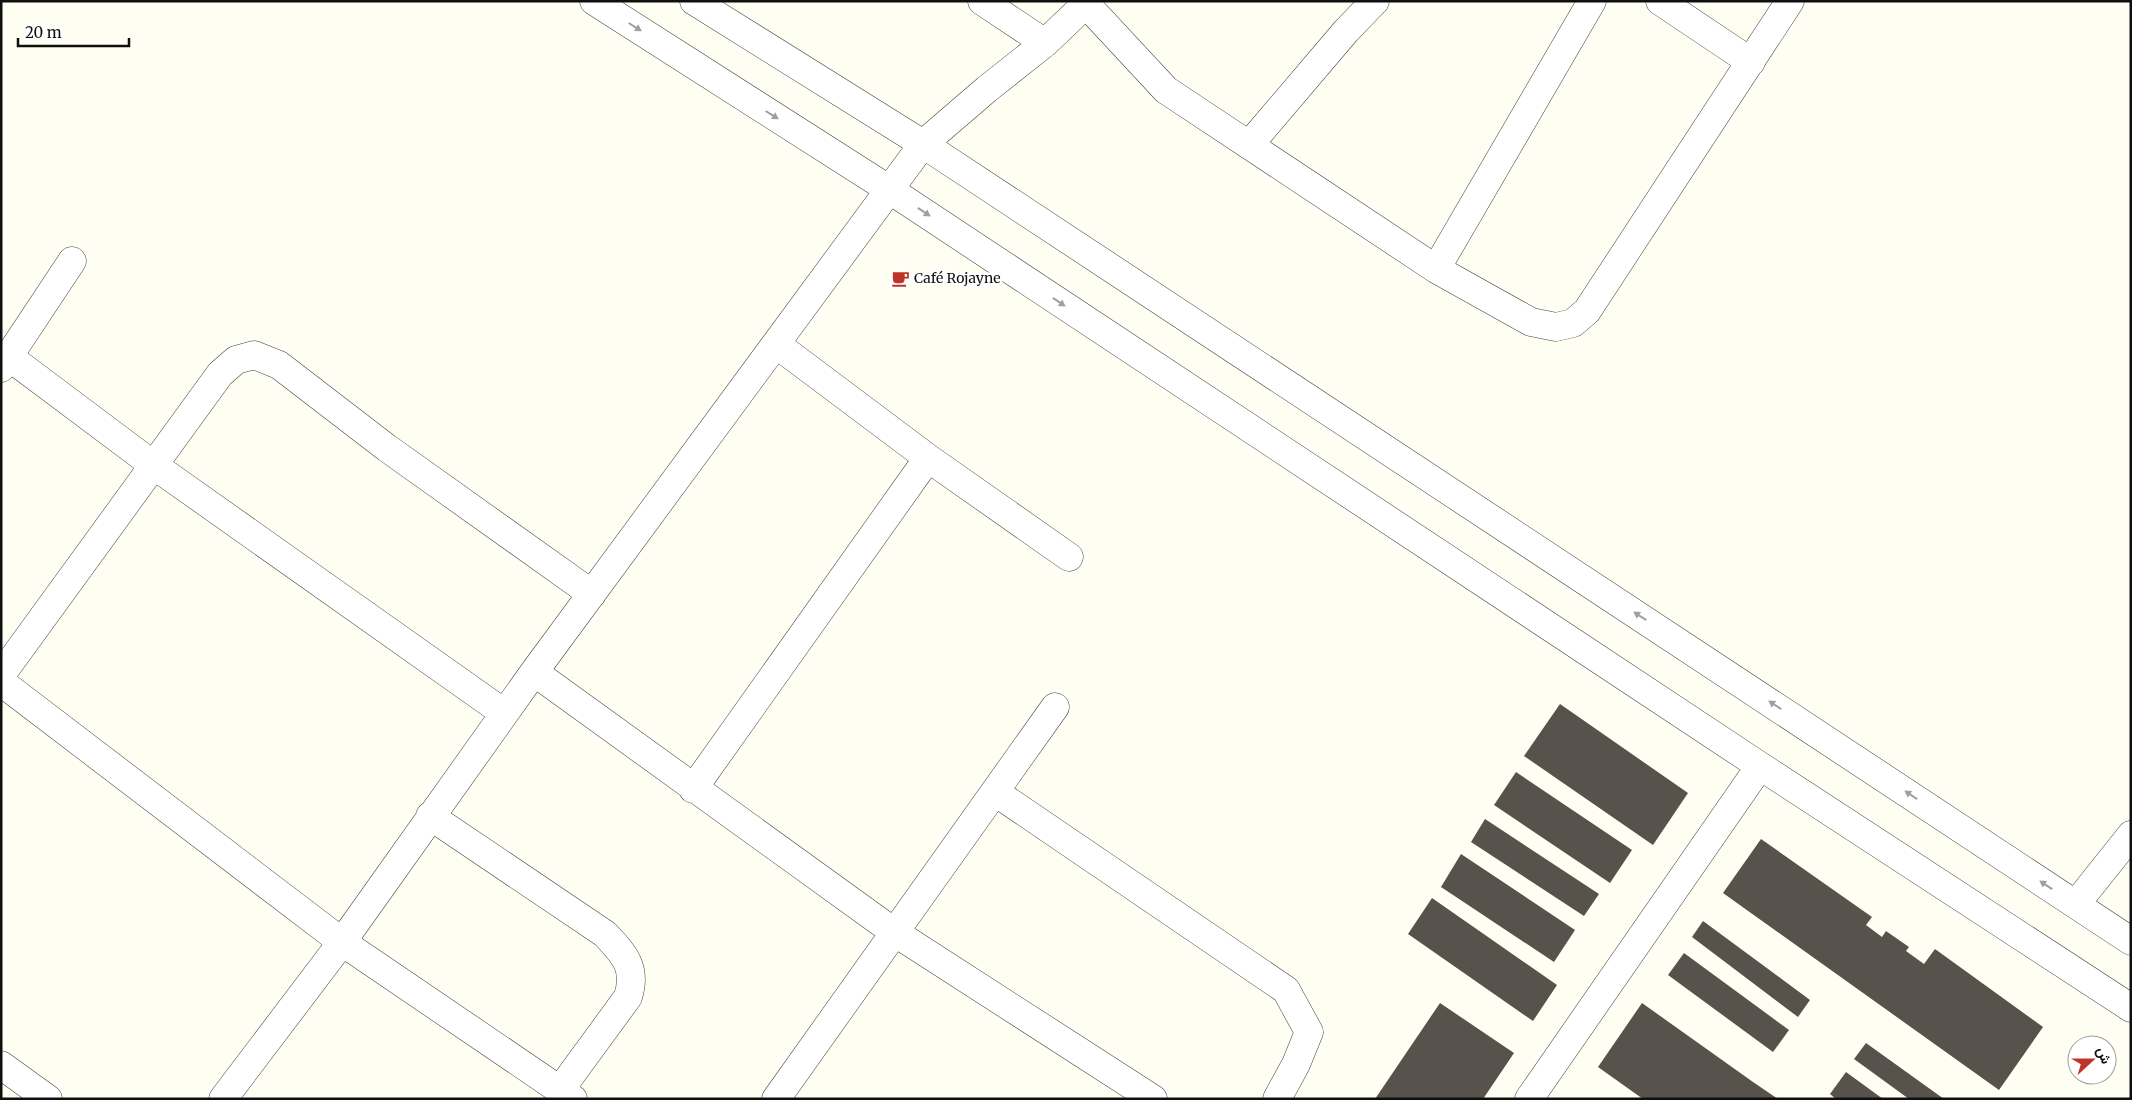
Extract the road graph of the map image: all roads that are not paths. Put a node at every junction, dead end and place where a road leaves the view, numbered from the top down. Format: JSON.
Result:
{"nodes":[{"id":1,"x":594,"y":1,"type":"edge"},
{"id":2,"x":694,"y":1,"type":"edge"},
{"id":3,"x":982,"y":1,"type":"edge"},
{"id":4,"x":1375,"y":1,"type":"edge"},
{"id":5,"x":1592,"y":1,"type":"edge"},
{"id":6,"x":1660,"y":1,"type":"edge"},
{"id":7,"x":1790,"y":1,"type":"edge"},
{"id":8,"x":1088,"y":3,"type":"edge"},
{"id":9,"x":1045,"y":43,"type":"junction"},
{"id":10,"x":1751,"y":62,"type":"junction"},
{"id":11,"x":922,"y":144,"type":"junction"},
{"id":12,"x":1249,"y":145,"type":"junction"},
{"id":13,"x":890,"y":190,"type":"junction"},
{"id":14,"x":72,"y":261,"type":"dead end"},
{"id":15,"x":1436,"y":269,"type":"junction"},
{"id":16,"x":776,"y":344,"type":"junction"},
{"id":17,"x":5,"y":362,"type":"edge"},
{"id":18,"x":928,"y":458,"type":"junction"},
{"id":19,"x":152,"y":464,"type":"junction"},
{"id":20,"x":1069,"y":557,"type":"dead end"},
{"id":21,"x":592,"y":594,"type":"junction"},
{"id":22,"x":534,"y":672,"type":"junction"},
{"id":23,"x":1,"y":675,"type":"edge"},
{"id":24,"x":1,"y":682,"type":"edge"},
{"id":25,"x":1055,"y":706,"type":"dead end"},
{"id":26,"x":504,"y":713,"type":"junction"},
{"id":27,"x":1760,"y":766,"type":"junction"},
{"id":28,"x":693,"y":789,"type":"junction"},
{"id":29,"x":995,"y":792,"type":"junction"},
{"id":30,"x":430,"y":816,"type":"junction"},
{"id":31,"x":2131,"y":834,"type":"edge"},
{"id":32,"x":2076,"y":904,"type":"junction"},
{"id":33,"x":894,"y":932,"type":"junction"},
{"id":34,"x":2131,"y":941,"type":"edge"},
{"id":35,"x":342,"y":942,"type":"junction"},
{"id":36,"x":2131,"y":1008,"type":"edge"},
{"id":37,"x":1,"y":1065,"type":"edge"},
{"id":38,"x":566,"y":1094,"type":"edge"},
{"id":39,"x":48,"y":1099,"type":"edge"},
{"id":40,"x":223,"y":1099,"type":"edge"},
{"id":41,"x":776,"y":1099,"type":"edge"},
{"id":42,"x":1153,"y":1099,"type":"edge"},
{"id":43,"x":1277,"y":1099,"type":"edge"},
{"id":44,"x":1529,"y":1099,"type":"edge"}],
"edges":[{"from":1,"to":13,"type":"street","one_way":true},
{"from":2,"to":11,"type":"street"},
{"from":3,"to":9,"type":"street"},
{"from":4,"to":12,"type":"street"},
{"from":5,"to":15,"type":"street"},
{"from":6,"to":10,"type":"street"},
{"from":7,"to":10,"type":"street"},
{"from":8,"to":9,"type":"street"},
{"from":8,"to":12,"type":"street"},
{"from":9,"to":11,"type":"street"},
{"from":10,"to":15,"type":"street"},
{"from":11,"to":13,"type":"street"},
{"from":32,"to":11,"type":"street","one_way":true},
{"from":12,"to":15,"type":"street"},
{"from":13,"to":16,"type":"street"},
{"from":13,"to":27,"type":"street","one_way":true},
{"from":14,"to":17,"type":"street"},
{"from":16,"to":18,"type":"street"},
{"from":16,"to":21,"type":"street"},
{"from":17,"to":19,"type":"street"},
{"from":18,"to":20,"type":"street"},
{"from":18,"to":28,"type":"street"},
{"from":19,"to":21,"type":"street"},
{"from":19,"to":23,"type":"street"},
{"from":19,"to":26,"type":"street"},
{"from":21,"to":22,"type":"street"},
{"from":22,"to":26,"type":"street"},
{"from":22,"to":28,"type":"street"},
{"from":24,"to":35,"type":"street"},
{"from":25,"to":29,"type":"street"},
{"from":26,"to":30,"type":"street"},
{"from":27,"to":36,"type":"street"},
{"from":27,"to":44,"type":"street"},
{"from":28,"to":33,"type":"street"},
{"from":29,"to":33,"type":"street"},
{"from":29,"to":43,"type":"street"},
{"from":30,"to":35,"type":"street"},
{"from":30,"to":38,"type":"street"},
{"from":31,"to":32,"type":"street"},
{"from":32,"to":34,"type":"street"},
{"from":33,"to":41,"type":"street"},
{"from":33,"to":42,"type":"street"},
{"from":35,"to":38,"type":"street"},
{"from":35,"to":40,"type":"street"},
{"from":37,"to":39,"type":"street"}]}
